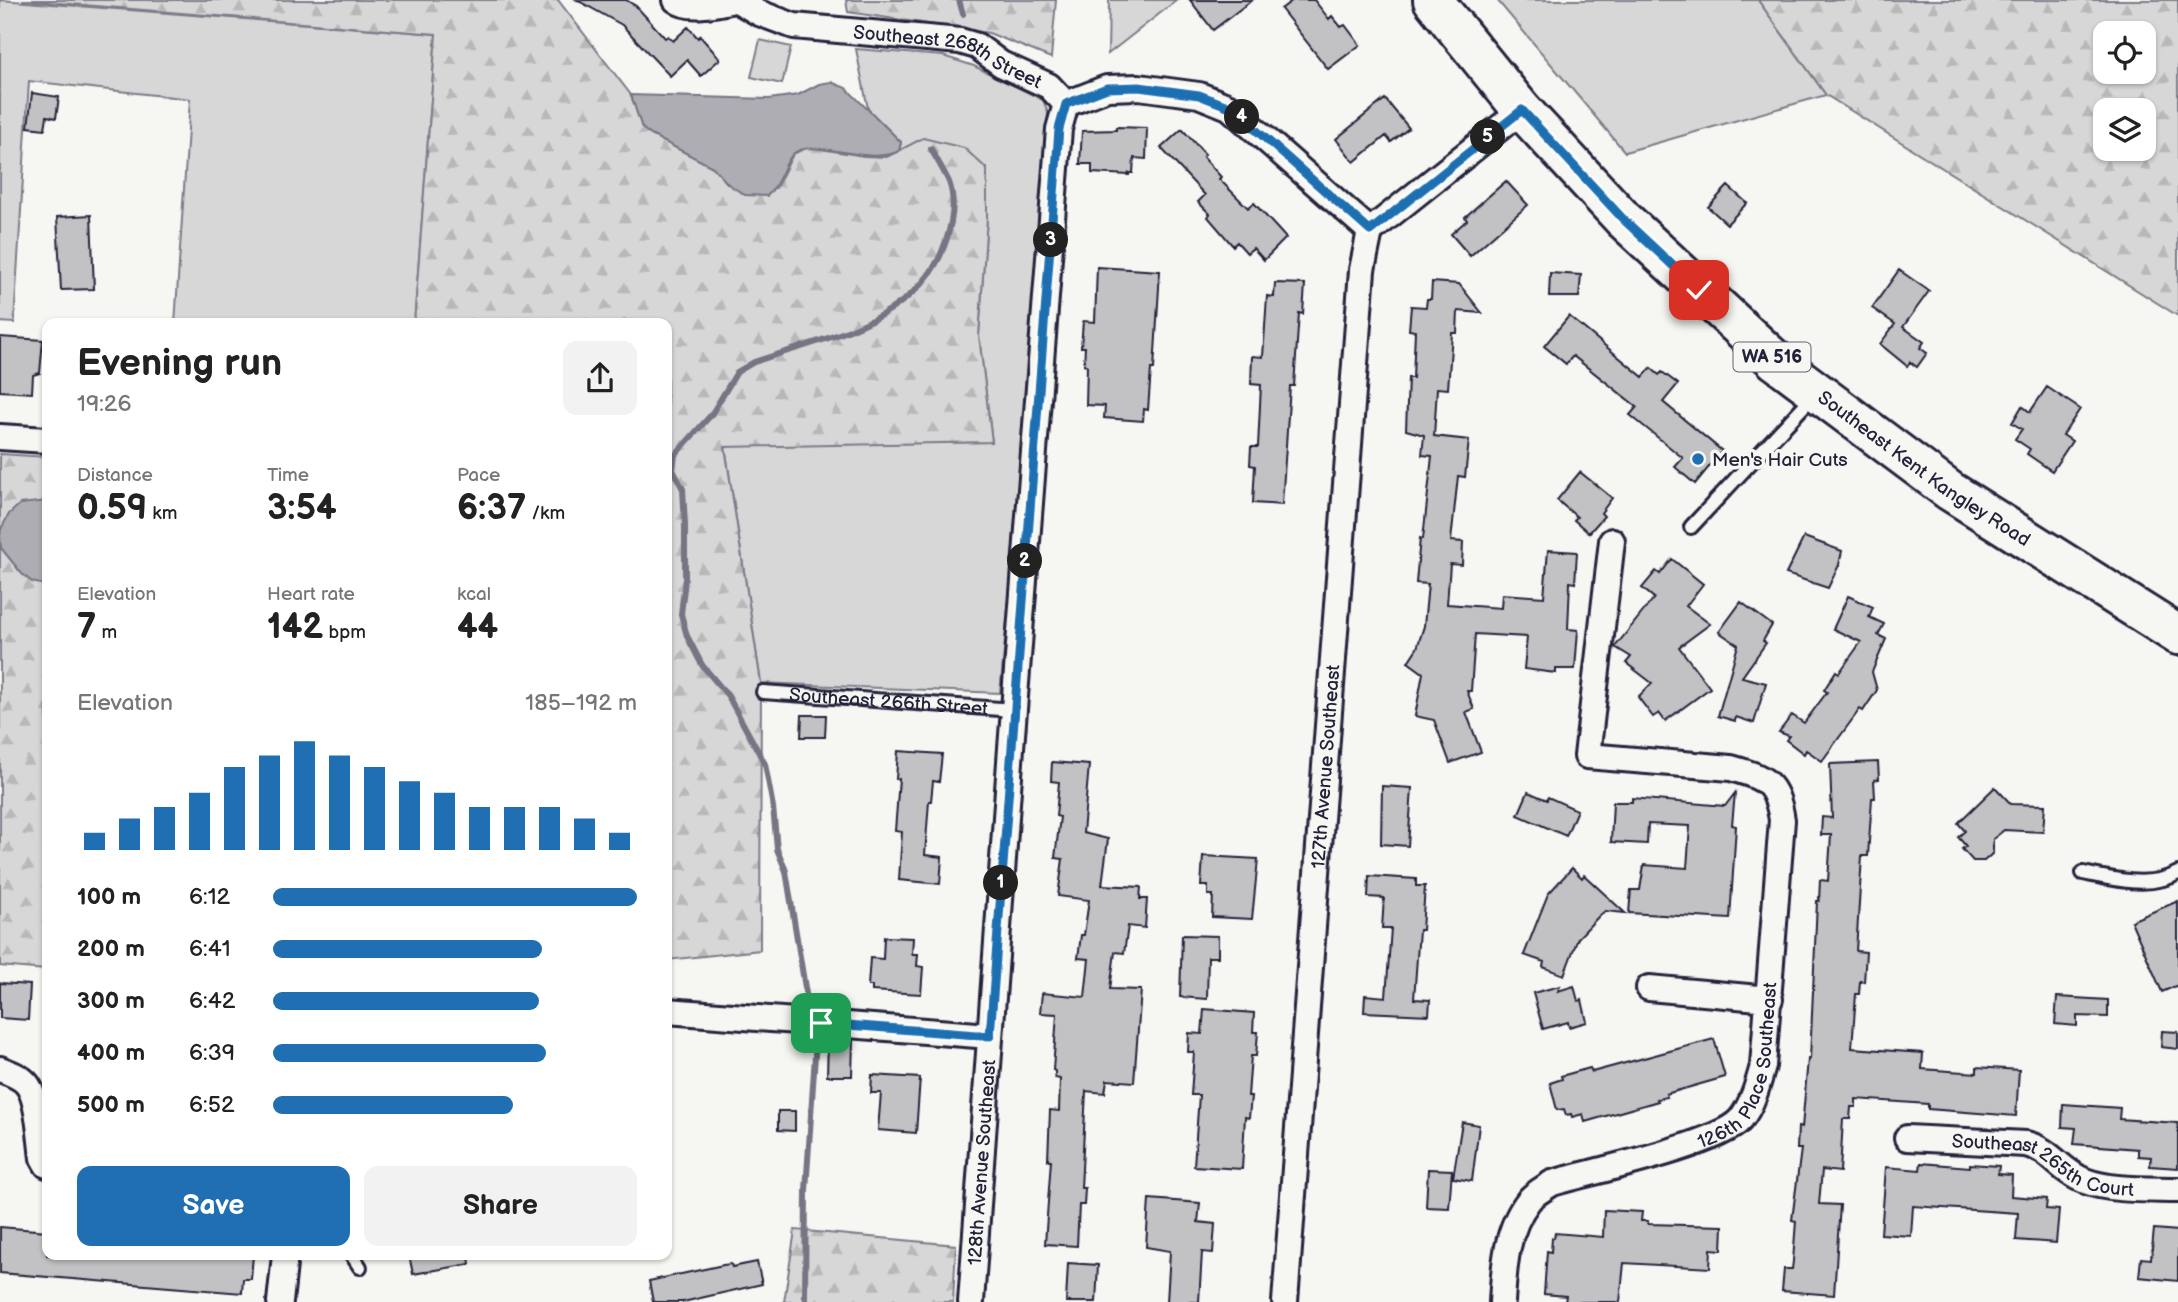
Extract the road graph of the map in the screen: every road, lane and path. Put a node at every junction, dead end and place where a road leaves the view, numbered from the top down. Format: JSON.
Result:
{"nodes":[{"id":1,"x":676,"y":0,"type":"edge"},
{"id":2,"x":736,"y":0,"type":"edge"},
{"id":3,"x":1433,"y":0,"type":"edge"},
{"id":4,"x":1066,"y":104,"type":"junction"},
{"id":5,"x":1522,"y":110,"type":"junction"},
{"id":6,"x":1370,"y":231,"type":"junction"},
{"id":7,"x":1817,"y":392,"type":"junction"},
{"id":8,"x":0,"y":437,"type":"edge"},
{"id":9,"x":42,"y":440,"type":"edge"},
{"id":10,"x":1691,"y":527,"type":"dead end"},
{"id":11,"x":1612,"y":541,"type":"dead end"},
{"id":12,"x":2178,"y":635,"type":"edge"},
{"id":13,"x":763,"y":692,"type":"dead end"},
{"id":14,"x":1014,"y":710,"type":"junction"},
{"id":15,"x":2083,"y":873,"type":"dead end"},
{"id":16,"x":2178,"y":873,"type":"edge"},
{"id":17,"x":1649,"y":988,"type":"dead end"},
{"id":18,"x":1770,"y":999,"type":"junction"},
{"id":19,"x":672,"y":1011,"type":"edge"},
{"id":20,"x":990,"y":1036,"type":"junction"},
{"id":21,"x":0,"y":1069,"type":"edge"},
{"id":22,"x":1907,"y":1138,"type":"dead end"},
{"id":23,"x":42,"y":1152,"type":"edge"},
{"id":24,"x":2178,"y":1190,"type":"edge"},
{"id":25,"x":284,"y":1260,"type":"edge"},
{"id":26,"x":355,"y":1260,"type":"edge"},
{"id":27,"x":360,"y":1267,"type":"dead end"},
{"id":28,"x":280,"y":1302,"type":"edge"},
{"id":29,"x":971,"y":1302,"type":"edge"},
{"id":30,"x":1285,"y":1302,"type":"edge"},
{"id":31,"x":1502,"y":1302,"type":"edge"}],
"edges":[{"from":1,"to":2,"type":"street","name":"Southeast 268th Street"},
{"from":2,"to":4,"type":"street","name":"Southeast 268th Street"},
{"from":3,"to":5,"type":"main road","name":"Southeast Kent Kangley Road","number":"WA 516"},
{"from":4,"to":6,"type":"street","name":"Southeast 268th Street"},
{"from":4,"to":14,"type":"street","name":"128th Avenue Southeast"},
{"from":5,"to":6,"type":"street"},
{"from":5,"to":7,"type":"main road","name":"Southeast Kent Kangley Road","number":"WA 516"},
{"from":6,"to":30,"type":"street","name":"127th Avenue Southeast"},
{"from":7,"to":10,"type":"lane"},
{"from":7,"to":12,"type":"main road","name":"Southeast Kent Kangley Road","number":"WA 516"},
{"from":8,"to":9,"type":"street"},
{"from":11,"to":18,"type":"street","name":"126th Place Southeast"},
{"from":13,"to":14,"type":"lane","name":"Southeast 266th Street"},
{"from":14,"to":20,"type":"street","name":"128th Avenue Southeast"},
{"from":15,"to":16,"type":"lane"},
{"from":17,"to":18,"type":"street"},
{"from":18,"to":31,"type":"street","name":"126th Place Southeast"},
{"from":19,"to":20,"type":"street"},
{"from":20,"to":29,"type":"street","name":"128th Avenue Southeast"},
{"from":21,"to":23,"type":"street"},
{"from":22,"to":24,"type":"street","name":"Southeast 265th Court"},
{"from":25,"to":28,"type":"street"},
{"from":26,"to":27,"type":"lane"}]}
